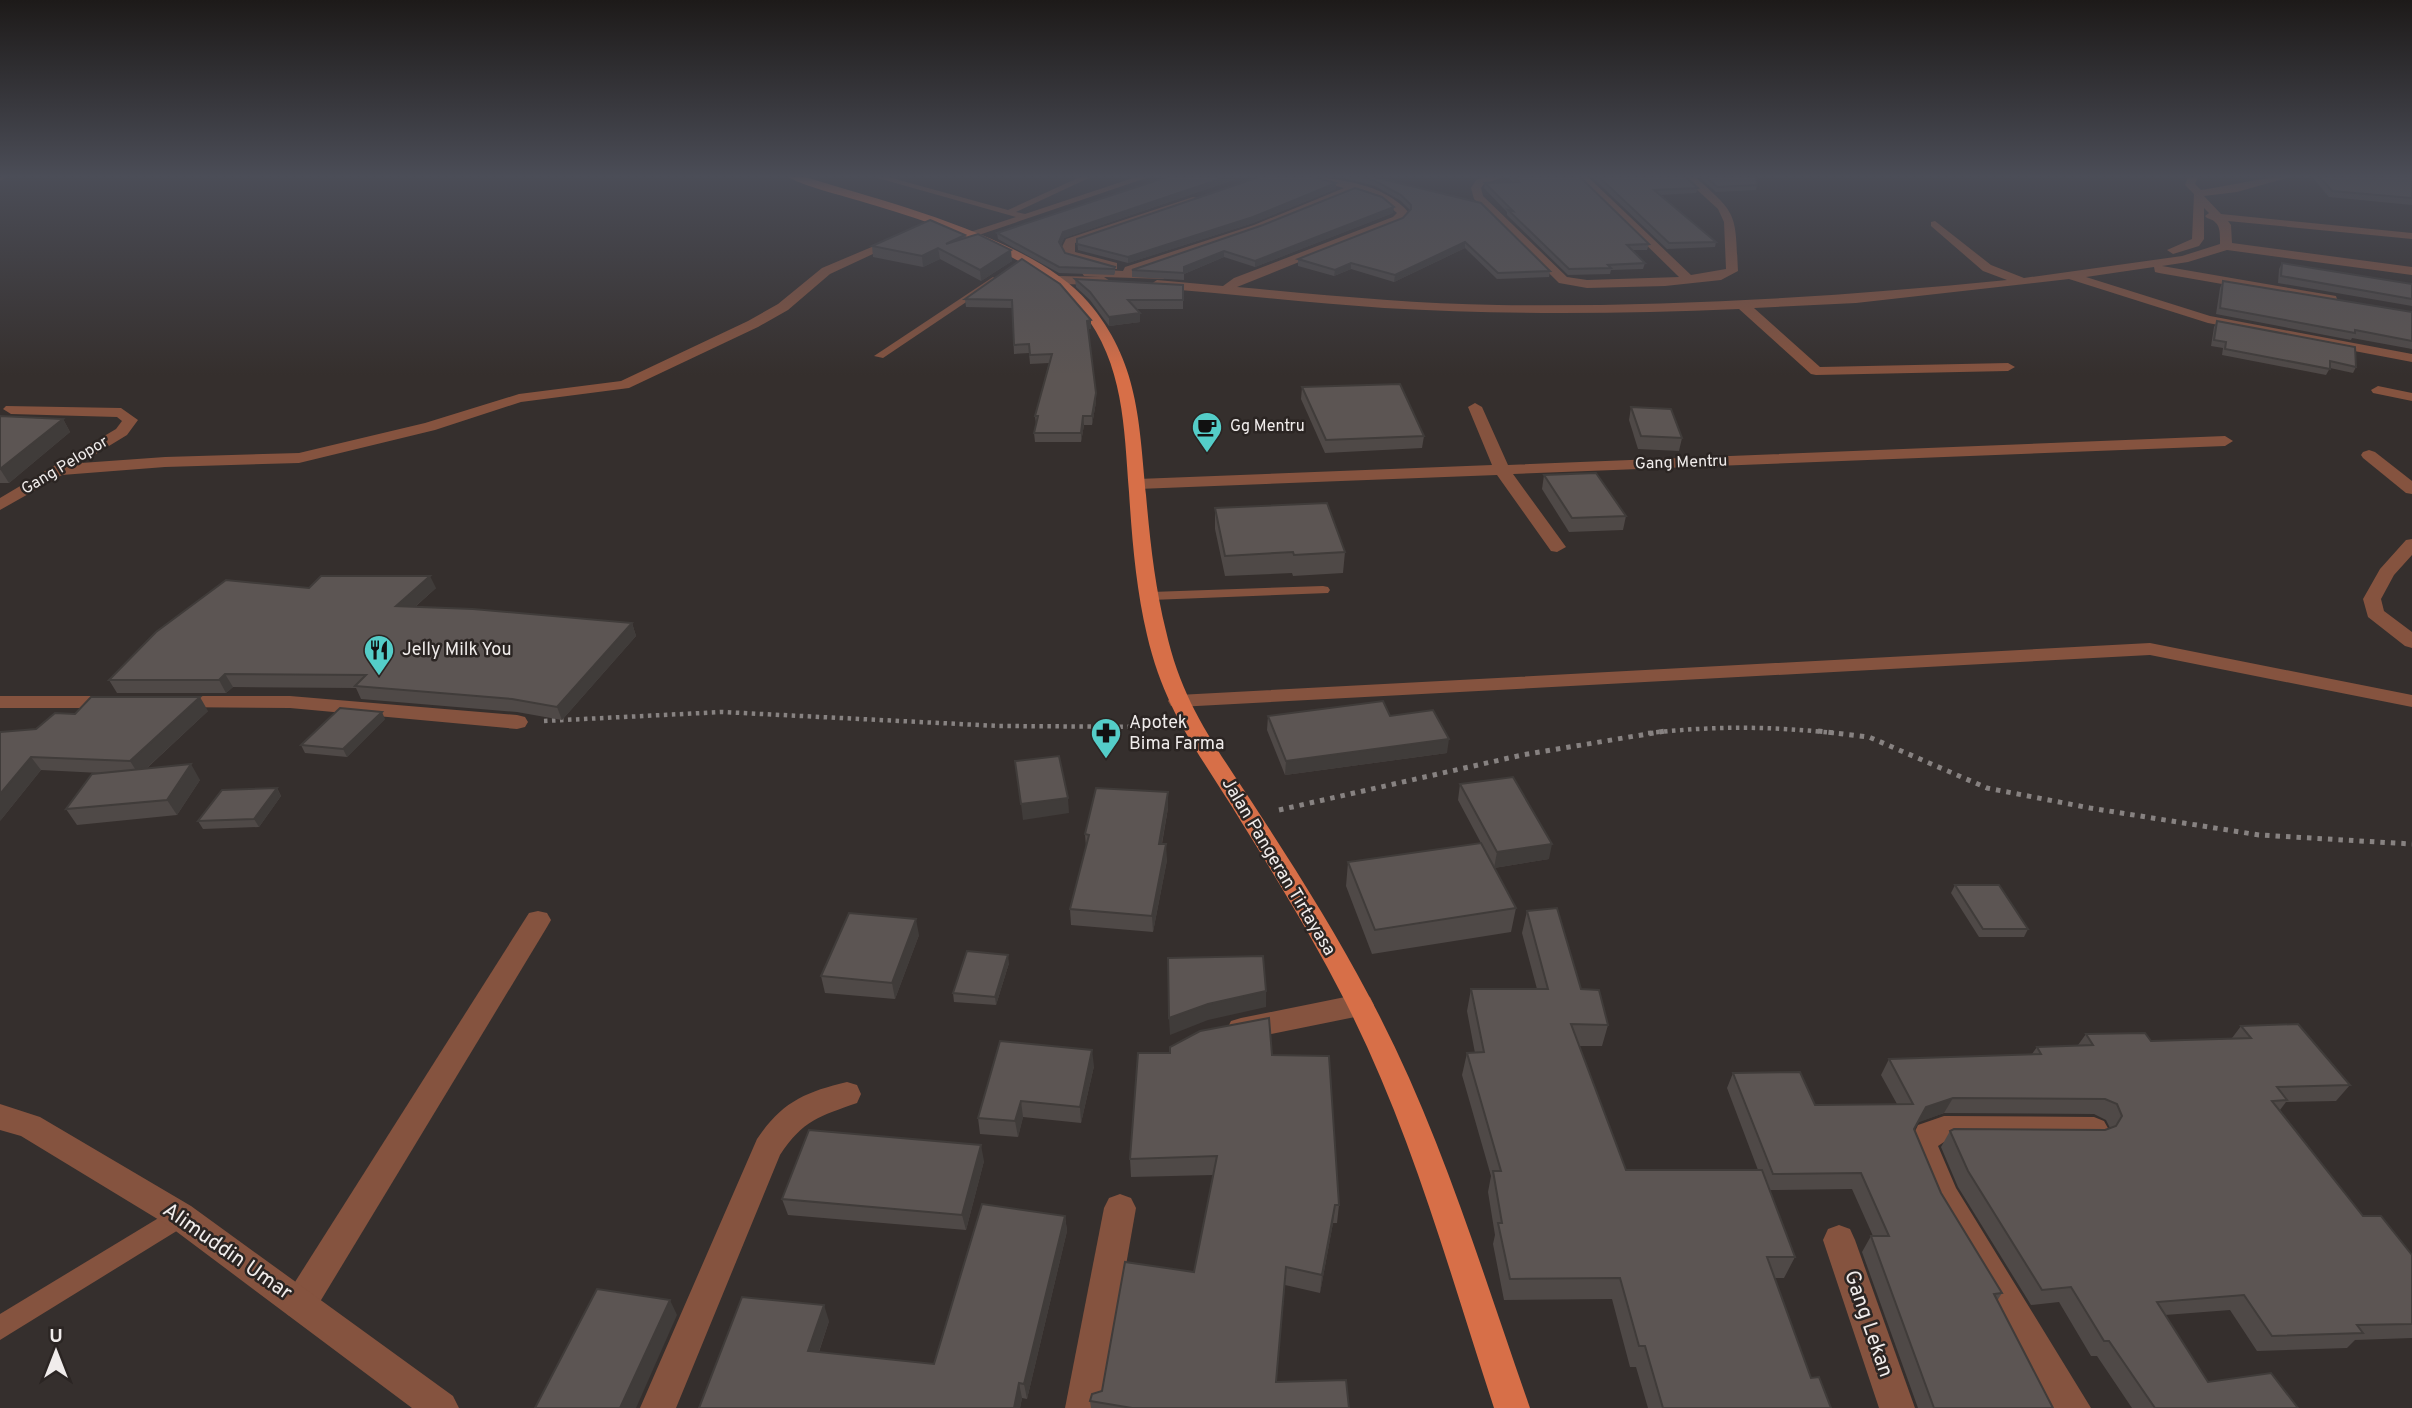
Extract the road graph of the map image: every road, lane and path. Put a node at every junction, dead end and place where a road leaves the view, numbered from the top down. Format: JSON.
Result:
{"nodes":[{"id":1,"x":889,"y":243,"type":"edge"},
{"id":2,"x":983,"y":243,"type":"edge"},
{"id":3,"x":1069,"y":243,"type":"edge"},
{"id":4,"x":1214,"y":243,"type":"edge"},
{"id":5,"x":1336,"y":243,"type":"edge"},
{"id":6,"x":1525,"y":243,"type":"edge"},
{"id":7,"x":1650,"y":243,"type":"edge"},
{"id":8,"x":1731,"y":243,"type":"edge"},
{"id":9,"x":1956,"y":243,"type":"edge"},
{"id":10,"x":2195,"y":243,"type":"edge"},
{"id":11,"x":2226,"y":243,"type":"edge"},
{"id":12,"x":2226,"y":246,"type":"junction"},
{"id":13,"x":2111,"y":260,"type":"junction"},
{"id":14,"x":2138,"y":265,"type":"junction"},
{"id":15,"x":2048,"y":268,"type":"junction"},
{"id":16,"x":2412,"y":271,"type":"edge"},
{"id":17,"x":1999,"y":273,"type":"junction"},
{"id":18,"x":1002,"y":274,"type":"edge"},
{"id":19,"x":1124,"y":275,"type":"junction"},
{"id":20,"x":2069,"y":276,"type":"junction"},
{"id":21,"x":1054,"y":277,"type":"junction"},
{"id":22,"x":1689,"y":280,"type":"junction"},
{"id":23,"x":1238,"y":281,"type":"junction"},
{"id":24,"x":1665,"y":282,"type":"junction"},
{"id":25,"x":2024,"y":282,"type":"junction"},
{"id":26,"x":1226,"y":290,"type":"junction"},
{"id":27,"x":1680,"y":295,"type":"junction"},
{"id":28,"x":1616,"y":297,"type":"junction"},
{"id":29,"x":1400,"y":299,"type":"junction"},
{"id":30,"x":2340,"y":301,"type":"edge"},
{"id":31,"x":1744,"y":306,"type":"junction"},
{"id":32,"x":1694,"y":308,"type":"junction"},
{"id":33,"x":1627,"y":310,"type":"junction"},
{"id":34,"x":879,"y":356,"type":"dead end"},
{"id":35,"x":2412,"y":358,"type":"edge"},
{"id":36,"x":2008,"y":367,"type":"dead end"},
{"id":37,"x":2378,"y":390,"type":"dead end"},
{"id":38,"x":2412,"y":397,"type":"edge"},
{"id":39,"x":1475,"y":407,"type":"dead end"},
{"id":40,"x":11,"y":409,"type":"dead end"},
{"id":41,"x":2225,"y":441,"type":"dead end"},
{"id":42,"x":2369,"y":455,"type":"dead end"},
{"id":43,"x":58,"y":470,"type":"junction"},
{"id":44,"x":1502,"y":470,"type":"junction"},
{"id":45,"x":1138,"y":484,"type":"junction"},
{"id":46,"x":2412,"y":489,"type":"edge"},
{"id":47,"x":0,"y":505,"type":"edge"},
{"id":48,"x":2412,"y":544,"type":"edge"},
{"id":49,"x":1558,"y":547,"type":"dead end"},
{"id":50,"x":1323,"y":590,"type":"dead end"},
{"id":51,"x":1151,"y":596,"type":"junction"},
{"id":52,"x":2412,"y":642,"type":"edge"},
{"id":53,"x":1178,"y":701,"type":"junction"},
{"id":54,"x":2412,"y":701,"type":"edge"},
{"id":55,"x":0,"y":702,"type":"edge"},
{"id":56,"x":517,"y":722,"type":"joint"},
{"id":57,"x":1190,"y":727,"type":"junction"},
{"id":58,"x":1277,"y":810,"type":"dead end"},
{"id":59,"x":2412,"y":844,"type":"edge"},
{"id":60,"x":538,"y":920,"type":"dead end"},
{"id":61,"x":1360,"y":1005,"type":"junction"},
{"id":62,"x":1222,"y":1032,"type":"edge"},
{"id":63,"x":848,"y":1094,"type":"dead end"},
{"id":64,"x":0,"y":1117,"type":"edge"},
{"id":65,"x":2094,"y":1130,"type":"edge"},
{"id":66,"x":1120,"y":1208,"type":"dead end"},
{"id":67,"x":180,"y":1216,"type":"junction"},
{"id":68,"x":1839,"y":1240,"type":"dead end"},
{"id":69,"x":300,"y":1304,"type":"junction"},
{"id":70,"x":0,"y":1328,"type":"edge"},
{"id":71,"x":441,"y":1408,"type":"edge"},
{"id":72,"x":658,"y":1408,"type":"edge"},
{"id":73,"x":1083,"y":1408,"type":"edge"},
{"id":74,"x":1512,"y":1408,"type":"edge"},
{"id":75,"x":1897,"y":1408,"type":"edge"},
{"id":76,"x":2073,"y":1408,"type":"edge"}],
"edges":[{"from":1,"to":43,"type":"street"},
{"from":2,"to":21,"type":"main road","name":"Jalan Pangeran Tirtayasa"},
{"from":3,"to":19,"type":"street"},
{"from":4,"to":19,"type":"street"},
{"from":5,"to":23,"type":"street"},
{"from":6,"to":24,"type":"street"},
{"from":7,"to":22,"type":"street"},
{"from":8,"to":22,"type":"street"},
{"from":9,"to":17,"type":"street"},
{"from":10,"to":13,"type":"street"},
{"from":11,"to":12,"type":"street"},
{"from":12,"to":14,"type":"street"},
{"from":12,"to":16,"type":"street"},
{"from":13,"to":14,"type":"street"},
{"from":13,"to":15,"type":"street"},
{"from":14,"to":20,"type":"street"},
{"from":14,"to":30,"type":"street"},
{"from":15,"to":17,"type":"street"},
{"from":15,"to":20,"type":"street"},
{"from":17,"to":25,"type":"street"},
{"from":17,"to":27,"type":"street"},
{"from":18,"to":34,"type":"lane"},
{"from":19,"to":21,"type":"street"},
{"from":19,"to":23,"type":"street"},
{"from":19,"to":26,"type":"street"},
{"from":20,"to":25,"type":"street"},
{"from":20,"to":35,"type":"street"},
{"from":21,"to":45,"type":"main road","name":"Jalan Pangeran Tirtayasa"},
{"from":22,"to":24,"type":"street"},
{"from":23,"to":26,"type":"street"},
{"from":23,"to":29,"type":"street"},
{"from":24,"to":27,"type":"street"},
{"from":25,"to":31,"type":"street"},
{"from":26,"to":29,"type":"street"},
{"from":27,"to":28,"type":"street"},
{"from":27,"to":32,"type":"street"},
{"from":28,"to":29,"type":"street"},
{"from":28,"to":33,"type":"street"},
{"from":29,"to":33,"type":"street"},
{"from":31,"to":32,"type":"street"},
{"from":31,"to":36,"type":"street"},
{"from":32,"to":33,"type":"street"},
{"from":37,"to":38,"type":"street"},
{"from":39,"to":44,"type":"street"},
{"from":40,"to":43,"type":"street","name":"Gang Pelopor"},
{"from":41,"to":44,"type":"street","name":"Gang Mentru"},
{"from":42,"to":46,"type":"street"},
{"from":43,"to":47,"type":"street","name":"Gang Pelopor"},
{"from":44,"to":45,"type":"street","name":"Gang Mentru"},
{"from":44,"to":49,"type":"street"},
{"from":45,"to":51,"type":"main road","name":"Jalan Pangeran Tirtayasa"},
{"from":48,"to":52,"type":"street"},
{"from":50,"to":51,"type":"lane"},
{"from":51,"to":53,"type":"main road","name":"Jalan Pangeran Tirtayasa"},
{"from":53,"to":54,"type":"street"},
{"from":53,"to":57,"type":"main road","name":"Jalan Pangeran Tirtayasa"},
{"from":55,"to":56,"type":"street"},
{"from":56,"to":57,"type":"path"},
{"from":57,"to":61,"type":"main road","name":"Jalan Pangeran Tirtayasa"},
{"from":58,"to":59,"type":"path"},
{"from":60,"to":69,"type":"street"},
{"from":61,"to":62,"type":"street"},
{"from":61,"to":74,"type":"main road","name":"Jalan Pangeran Tirtayasa"},
{"from":63,"to":72,"type":"street"},
{"from":64,"to":67,"type":"street","name":"Alimuddin Umar"},
{"from":65,"to":76,"type":"street"},
{"from":66,"to":73,"type":"street"},
{"from":67,"to":69,"type":"street","name":"Alimuddin Umar"},
{"from":67,"to":70,"type":"lane"},
{"from":68,"to":75,"type":"street","name":"Gang Lekan"},
{"from":69,"to":71,"type":"street","name":"Alimuddin Umar"}]}
